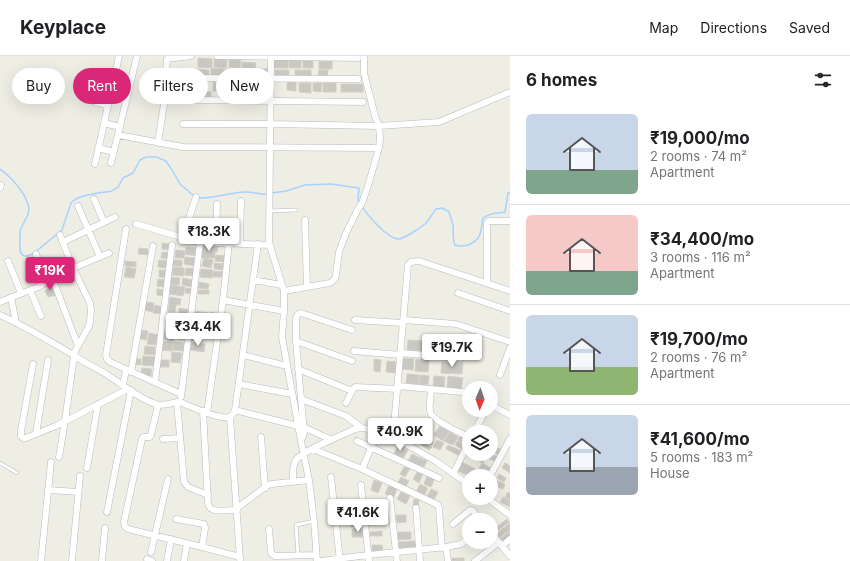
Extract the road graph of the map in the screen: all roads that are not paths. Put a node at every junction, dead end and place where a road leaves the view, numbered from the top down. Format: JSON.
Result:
{"nodes":[{"id":1,"x":119,"y":56,"type":"edge"},
{"id":2,"x":136,"y":56,"type":"edge"},
{"id":3,"x":191,"y":56,"type":"edge"},
{"id":4,"x":217,"y":56,"type":"edge"},
{"id":5,"x":364,"y":56,"type":"edge"},
{"id":6,"x":271,"y":57,"type":"edge"},
{"id":7,"x":358,"y":58,"type":"dead end"},
{"id":8,"x":116,"y":68,"type":"edge"},
{"id":9,"x":270,"y":68,"type":"edge"},
{"id":10,"x":131,"y":78,"type":"edge"},
{"id":11,"x":274,"y":79,"type":"edge"},
{"id":12,"x":358,"y":79,"type":"dead end"},
{"id":13,"x":510,"y":92,"type":"edge"},
{"id":14,"x":274,"y":101,"type":"edge"},
{"id":15,"x":363,"y":102,"type":"dead end"},
{"id":16,"x":102,"y":104,"type":"edge"},
{"id":17,"x":125,"y":104,"type":"edge"},
{"id":18,"x":270,"y":104,"type":"edge"},
{"id":19,"x":108,"y":106,"type":"joint"},
{"id":20,"x":104,"y":123,"type":"junction"},
{"id":21,"x":183,"y":124,"type":"dead end"},
{"id":22,"x":270,"y":124,"type":"junction"},
{"id":23,"x":379,"y":126,"type":"junction"},
{"id":24,"x":120,"y":127,"type":"junction"},
{"id":25,"x":118,"y":135,"type":"junction"},
{"id":26,"x":158,"y":143,"type":"junction"},
{"id":27,"x":98,"y":148,"type":"junction"},
{"id":28,"x":270,"y":148,"type":"junction"},
{"id":29,"x":379,"y":148,"type":"junction"},
{"id":30,"x":114,"y":152,"type":"junction"},
{"id":31,"x":112,"y":163,"type":"dead end"},
{"id":32,"x":94,"y":164,"type":"dead end"},
{"id":33,"x":196,"y":197,"type":"dead end"},
{"id":34,"x":94,"y":199,"type":"dead end"},
{"id":35,"x":241,"y":201,"type":"dead end"},
{"id":36,"x":217,"y":204,"type":"dead end"},
{"id":37,"x":78,"y":206,"type":"dead end"},
{"id":38,"x":296,"y":210,"type":"dead end"},
{"id":39,"x":269,"y":211,"type":"junction"},
{"id":40,"x":115,"y":217,"type":"dead end"},
{"id":41,"x":306,"y":220,"type":"dead end"},
{"id":42,"x":510,"y":221,"type":"edge"},
{"id":43,"x":104,"y":222,"type":"junction"},
{"id":44,"x":136,"y":224,"type":"dead end"},
{"id":45,"x":126,"y":229,"type":"dead end"},
{"id":46,"x":88,"y":230,"type":"junction"},
{"id":47,"x":60,"y":235,"type":"dead end"},
{"id":48,"x":183,"y":237,"type":"junction"},
{"id":49,"x":63,"y":242,"type":"junction"},
{"id":50,"x":200,"y":242,"type":"junction"},
{"id":51,"x":216,"y":243,"type":"junction"},
{"id":52,"x":229,"y":243,"type":"junction"},
{"id":53,"x":240,"y":244,"type":"junction"},
{"id":54,"x":258,"y":244,"type":"junction"},
{"id":55,"x":172,"y":245,"type":"dead end"},
{"id":56,"x":270,"y":245,"type":"junction"},
{"id":57,"x":153,"y":246,"type":"dead end"},
{"id":58,"x":109,"y":253,"type":"dead end"},
{"id":59,"x":36,"y":254,"type":"dead end"},
{"id":60,"x":100,"y":257,"type":"junction"},
{"id":61,"x":8,"y":261,"type":"dead end"},
{"id":62,"x":73,"y":268,"type":"junction"},
{"id":63,"x":52,"y":277,"type":"junction"},
{"id":64,"x":253,"y":280,"type":"junction"},
{"id":65,"x":46,"y":282,"type":"junction"},
{"id":66,"x":487,"y":283,"type":"junction"},
{"id":67,"x":307,"y":287,"type":"junction"},
{"id":68,"x":283,"y":288,"type":"junction"},
{"id":69,"x":30,"y":290,"type":"junction"},
{"id":70,"x":510,"y":291,"type":"edge"},
{"id":71,"x":458,"y":292,"type":"dead end"},
{"id":72,"x":21,"y":293,"type":"junction"},
{"id":73,"x":10,"y":297,"type":"junction"},
{"id":74,"x":223,"y":300,"type":"junction"},
{"id":75,"x":0,"y":302,"type":"edge"},
{"id":76,"x":250,"y":305,"type":"junction"},
{"id":77,"x":284,"y":311,"type":"junction"},
{"id":78,"x":510,"y":311,"type":"edge"},
{"id":79,"x":0,"y":315,"type":"edge"},
{"id":80,"x":41,"y":316,"type":"dead end"},
{"id":81,"x":355,"y":320,"type":"dead end"},
{"id":82,"x":403,"y":321,"type":"junction"},
{"id":83,"x":16,"y":323,"type":"junction"},
{"id":84,"x":352,"y":330,"type":"dead end"},
{"id":85,"x":296,"y":341,"type":"junction"},
{"id":86,"x":510,"y":342,"type":"edge"},
{"id":87,"x":78,"y":346,"type":"junction"},
{"id":88,"x":510,"y":348,"type":"edge"},
{"id":89,"x":354,"y":351,"type":"dead end"},
{"id":90,"x":401,"y":354,"type":"junction"},
{"id":91,"x":243,"y":355,"type":"junction"},
{"id":92,"x":73,"y":356,"type":"junction"},
{"id":93,"x":461,"y":358,"type":"dead end"},
{"id":94,"x":48,"y":360,"type":"dead end"},
{"id":95,"x":352,"y":361,"type":"dead end"},
{"id":96,"x":33,"y":364,"type":"dead end"},
{"id":97,"x":287,"y":366,"type":"junction"},
{"id":98,"x":298,"y":369,"type":"junction"},
{"id":99,"x":128,"y":371,"type":"junction"},
{"id":100,"x":500,"y":376,"type":"dead end"},
{"id":101,"x":155,"y":382,"type":"junction"},
{"id":102,"x":238,"y":384,"type":"junction"},
{"id":103,"x":127,"y":388,"type":"junction"},
{"id":104,"x":398,"y":388,"type":"junction"},
{"id":105,"x":431,"y":389,"type":"junction"},
{"id":106,"x":352,"y":391,"type":"junction"},
{"id":107,"x":462,"y":392,"type":"edge"},
{"id":108,"x":181,"y":394,"type":"junction"},
{"id":109,"x":292,"y":394,"type":"junction"},
{"id":110,"x":301,"y":399,"type":"junction"},
{"id":111,"x":178,"y":402,"type":"junction"},
{"id":112,"x":346,"y":403,"type":"dead end"},
{"id":113,"x":98,"y":404,"type":"junction"},
{"id":114,"x":158,"y":405,"type":"junction"},
{"id":115,"x":498,"y":409,"type":"edge"},
{"id":116,"x":235,"y":410,"type":"junction"},
{"id":117,"x":205,"y":412,"type":"junction"},
{"id":118,"x":510,"y":415,"type":"edge"},
{"id":119,"x":230,"y":417,"type":"junction"},
{"id":120,"x":65,"y":421,"type":"junction"},
{"id":121,"x":301,"y":427,"type":"junction"},
{"id":122,"x":362,"y":428,"type":"junction"},
{"id":123,"x":378,"y":432,"type":"junction"},
{"id":124,"x":462,"y":433,"type":"edge"},
{"id":125,"x":36,"y":434,"type":"junction"},
{"id":126,"x":261,"y":437,"type":"dead end"},
{"id":127,"x":392,"y":437,"type":"junction"},
{"id":128,"x":180,"y":438,"type":"junction"},
{"id":129,"x":163,"y":439,"type":"dead end"},
{"id":130,"x":510,"y":439,"type":"edge"},
{"id":131,"x":332,"y":440,"type":"junction"},
{"id":132,"x":357,"y":441,"type":"dead end"},
{"id":133,"x":313,"y":448,"type":"junction"},
{"id":134,"x":372,"y":448,"type":"junction"},
{"id":135,"x":304,"y":454,"type":"junction"},
{"id":136,"x":462,"y":456,"type":"edge"},
{"id":137,"x":59,"y":457,"type":"dead end"},
{"id":138,"x":51,"y":462,"type":"dead end"},
{"id":139,"x":0,"y":463,"type":"edge"},
{"id":140,"x":87,"y":468,"type":"dead end"},
{"id":141,"x":362,"y":469,"type":"junction"},
{"id":142,"x":494,"y":469,"type":"edge"},
{"id":143,"x":16,"y":473,"type":"dead end"},
{"id":144,"x":453,"y":474,"type":"junction"},
{"id":145,"x":80,"y":476,"type":"dead end"},
{"id":146,"x":331,"y":477,"type":"dead end"},
{"id":147,"x":439,"y":478,"type":"dead end"},
{"id":148,"x":168,"y":479,"type":"dead end"},
{"id":149,"x":309,"y":480,"type":"junction"},
{"id":150,"x":462,"y":480,"type":"edge"},
{"id":151,"x":294,"y":482,"type":"junction"},
{"id":152,"x":361,"y":485,"type":"dead end"},
{"id":153,"x":265,"y":488,"type":"junction"},
{"id":154,"x":48,"y":490,"type":"junction"},
{"id":155,"x":78,"y":492,"type":"junction"},
{"id":156,"x":208,"y":495,"type":"junction"},
{"id":157,"x":390,"y":498,"type":"dead end"},
{"id":158,"x":496,"y":505,"type":"edge"},
{"id":159,"x":416,"y":508,"type":"dead end"},
{"id":160,"x":237,"y":509,"type":"junction"},
{"id":161,"x":107,"y":512,"type":"dead end"},
{"id":162,"x":466,"y":513,"type":"edge"},
{"id":163,"x":474,"y":513,"type":"edge"},
{"id":164,"x":510,"y":515,"type":"edge"},
{"id":165,"x":462,"y":516,"type":"edge"},
{"id":166,"x":176,"y":519,"type":"dead end"},
{"id":167,"x":314,"y":522,"type":"junction"},
{"id":168,"x":453,"y":524,"type":"dead end"},
{"id":169,"x":105,"y":528,"type":"dead end"},
{"id":170,"x":269,"y":529,"type":"dead end"},
{"id":171,"x":155,"y":535,"type":"junction"},
{"id":172,"x":171,"y":539,"type":"junction"},
{"id":173,"x":510,"y":539,"type":"edge"},
{"id":174,"x":498,"y":542,"type":"edge"},
{"id":175,"x":187,"y":543,"type":"junction"},
{"id":176,"x":462,"y":543,"type":"edge"},
{"id":177,"x":500,"y":544,"type":"junction"},
{"id":178,"x":202,"y":547,"type":"junction"},
{"id":179,"x":444,"y":547,"type":"junction"},
{"id":180,"x":419,"y":550,"type":"junction"},
{"id":181,"x":151,"y":552,"type":"dead end"},
{"id":182,"x":396,"y":552,"type":"junction"},
{"id":183,"x":298,"y":556,"type":"junction"},
{"id":184,"x":510,"y":556,"type":"edge"},
{"id":185,"x":317,"y":558,"type":"edge"},
{"id":186,"x":368,"y":558,"type":"edge"},
{"id":187,"x":240,"y":559,"type":"edge"},
{"id":188,"x":340,"y":560,"type":"edge"},
{"id":189,"x":41,"y":561,"type":"edge"},
{"id":190,"x":72,"y":561,"type":"edge"},
{"id":191,"x":102,"y":561,"type":"edge"},
{"id":192,"x":166,"y":561,"type":"edge"},
{"id":193,"x":184,"y":561,"type":"edge"},
{"id":194,"x":321,"y":561,"type":"edge"},
{"id":195,"x":397,"y":561,"type":"edge"},
{"id":196,"x":420,"y":561,"type":"edge"},
{"id":197,"x":448,"y":561,"type":"edge"},
{"id":198,"x":475,"y":561,"type":"edge"}],
"edges":[{"from":1,"to":8,"type":"street"},
{"from":2,"to":10,"type":"street"},
{"from":3,"to":26,"type":"street"},
{"from":4,"to":6,"type":"street"},
{"from":5,"to":23,"type":"street"},
{"from":6,"to":7,"type":"street"},
{"from":6,"to":9,"type":"street"},
{"from":11,"to":12,"type":"street"},
{"from":13,"to":23,"type":"street"},
{"from":14,"to":15,"type":"street"},
{"from":16,"to":19,"type":"street"},
{"from":17,"to":24,"type":"street"},
{"from":18,"to":22,"type":"street"},
{"from":19,"to":20,"type":"street"},
{"from":20,"to":24,"type":"street"},
{"from":20,"to":27,"type":"street"},
{"from":21,"to":22,"type":"street"},
{"from":22,"to":23,"type":"street"},
{"from":22,"to":28,"type":"street"},
{"from":23,"to":29,"type":"street"},
{"from":24,"to":25,"type":"street"},
{"from":25,"to":26,"type":"street"},
{"from":25,"to":30,"type":"street"},
{"from":26,"to":28,"type":"street"},
{"from":27,"to":30,"type":"street"},
{"from":27,"to":32,"type":"street"},
{"from":28,"to":29,"type":"street"},
{"from":28,"to":39,"type":"street"},
{"from":29,"to":67,"type":"street"},
{"from":30,"to":31,"type":"street"},
{"from":33,"to":48,"type":"street"},
{"from":34,"to":43,"type":"street"},
{"from":35,"to":53,"type":"street"},
{"from":36,"to":51,"type":"street"},
{"from":37,"to":46,"type":"street"},
{"from":38,"to":39,"type":"lane"},
{"from":39,"to":56,"type":"street"},
{"from":40,"to":43,"type":"street"},
{"from":41,"to":67,"type":"street"},
{"from":42,"to":66,"type":"street"},
{"from":43,"to":46,"type":"street"},
{"from":44,"to":48,"type":"street"},
{"from":45,"to":99,"type":"street"},
{"from":46,"to":49,"type":"street"},
{"from":46,"to":60,"type":"street"},
{"from":47,"to":49,"type":"street"},
{"from":48,"to":50,"type":"street"},
{"from":49,"to":62,"type":"street"},
{"from":50,"to":51,"type":"street"},
{"from":50,"to":108,"type":"street"},
{"from":51,"to":52,"type":"street"},
{"from":52,"to":53,"type":"street"},
{"from":52,"to":74,"type":"street"},
{"from":53,"to":54,"type":"street"},
{"from":54,"to":56,"type":"street"},
{"from":54,"to":64,"type":"street"},
{"from":55,"to":101,"type":"street"},
{"from":56,"to":68,"type":"street"},
{"from":57,"to":99,"type":"street"},
{"from":58,"to":60,"type":"street"},
{"from":59,"to":65,"type":"street"},
{"from":60,"to":62,"type":"street"},
{"from":61,"to":72,"type":"street"},
{"from":62,"to":63,"type":"street"},
{"from":62,"to":87,"type":"street"},
{"from":63,"to":65,"type":"street"},
{"from":63,"to":87,"type":"street"},
{"from":64,"to":68,"type":"street"},
{"from":64,"to":76,"type":"street"},
{"from":65,"to":69,"type":"street"},
{"from":66,"to":70,"type":"street"},
{"from":66,"to":82,"type":"street"},
{"from":67,"to":68,"type":"street"},
{"from":68,"to":77,"type":"street"},
{"from":69,"to":72,"type":"street"},
{"from":69,"to":80,"type":"street"},
{"from":71,"to":78,"type":"street"},
{"from":72,"to":73,"type":"street"},
{"from":73,"to":75,"type":"street"},
{"from":73,"to":83,"type":"street"},
{"from":74,"to":76,"type":"street"},
{"from":74,"to":117,"type":"street"},
{"from":76,"to":77,"type":"street"},
{"from":76,"to":91,"type":"street"},
{"from":77,"to":97,"type":"street"},
{"from":79,"to":83,"type":"street"},
{"from":81,"to":82,"type":"street"},
{"from":82,"to":86,"type":"street"},
{"from":82,"to":90,"type":"street"},
{"from":83,"to":92,"type":"street"},
{"from":84,"to":85,"type":"street"},
{"from":85,"to":95,"type":"street"},
{"from":85,"to":98,"type":"street"},
{"from":87,"to":92,"type":"street"},
{"from":88,"to":100,"type":"street"},
{"from":89,"to":90,"type":"street"},
{"from":90,"to":93,"type":"street"},
{"from":90,"to":104,"type":"street"},
{"from":91,"to":97,"type":"street"},
{"from":91,"to":102,"type":"street"},
{"from":92,"to":103,"type":"street"},
{"from":92,"to":120,"type":"street"},
{"from":94,"to":125,"type":"street"},
{"from":96,"to":125,"type":"street"},
{"from":97,"to":109,"type":"street"},
{"from":98,"to":106,"type":"street"},
{"from":98,"to":110,"type":"street"},
{"from":99,"to":101,"type":"street"},
{"from":99,"to":103,"type":"street"},
{"from":101,"to":108,"type":"street"},
{"from":102,"to":109,"type":"street"},
{"from":102,"to":116,"type":"street"},
{"from":103,"to":113,"type":"street"},
{"from":103,"to":114,"type":"street"},
{"from":103,"to":161,"type":"street"},
{"from":104,"to":105,"type":"street"},
{"from":104,"to":106,"type":"street"},
{"from":104,"to":127,"type":"street"},
{"from":105,"to":107,"type":"street"},
{"from":105,"to":124,"type":"street"},
{"from":106,"to":112,"type":"street"},
{"from":108,"to":111,"type":"street"},
{"from":109,"to":121,"type":"street"},
{"from":110,"to":121,"type":"street"},
{"from":110,"to":122,"type":"street"},
{"from":111,"to":114,"type":"street"},
{"from":111,"to":117,"type":"street"},
{"from":111,"to":128,"type":"street"},
{"from":113,"to":120,"type":"street"},
{"from":113,"to":140,"type":"street"},
{"from":114,"to":171,"type":"street"},
{"from":115,"to":118,"type":"street"},
{"from":116,"to":119,"type":"street"},
{"from":116,"to":121,"type":"street"},
{"from":117,"to":119,"type":"street"},
{"from":117,"to":156,"type":"street"},
{"from":119,"to":160,"type":"street"},
{"from":120,"to":125,"type":"street"},
{"from":120,"to":137,"type":"street"},
{"from":121,"to":131,"type":"street"},
{"from":121,"to":135,"type":"street"},
{"from":122,"to":123,"type":"street"},
{"from":122,"to":131,"type":"street"},
{"from":123,"to":127,"type":"street"},
{"from":123,"to":134,"type":"street"},
{"from":126,"to":153,"type":"street"},
{"from":127,"to":144,"type":"street"},
{"from":128,"to":129,"type":"street"},
{"from":128,"to":156,"type":"street"},
{"from":130,"to":142,"type":"street"},
{"from":131,"to":133,"type":"street"},
{"from":132,"to":134,"type":"street"},
{"from":133,"to":135,"type":"street"},
{"from":133,"to":141,"type":"street"},
{"from":134,"to":141,"type":"street"},
{"from":134,"to":147,"type":"street"},
{"from":135,"to":149,"type":"street"},
{"from":135,"to":151,"type":"street"},
{"from":136,"to":144,"type":"street"},
{"from":138,"to":154,"type":"street"},
{"from":139,"to":143,"type":"lane"},
{"from":141,"to":179,"type":"street"},
{"from":144,"to":150,"type":"street"},
{"from":145,"to":155,"type":"street"},
{"from":146,"to":188,"type":"street"},
{"from":148,"to":171,"type":"street"},
{"from":149,"to":151,"type":"street"},
{"from":149,"to":167,"type":"street"},
{"from":151,"to":153,"type":"street"},
{"from":152,"to":186,"type":"street"},
{"from":153,"to":160,"type":"street"},
{"from":154,"to":155,"type":"street"},
{"from":154,"to":189,"type":"street"},
{"from":155,"to":190,"type":"street"},
{"from":156,"to":160,"type":"street"},
{"from":157,"to":182,"type":"street"},
{"from":158,"to":164,"type":"street"},
{"from":159,"to":180,"type":"street"},
{"from":160,"to":187,"type":"street"},
{"from":162,"to":163,"type":"street"},
{"from":165,"to":168,"type":"street"},
{"from":166,"to":178,"type":"street"},
{"from":167,"to":183,"type":"lane"},
{"from":167,"to":185,"type":"street"},
{"from":169,"to":191,"type":"street"},
{"from":170,"to":183,"type":"street"},
{"from":171,"to":172,"type":"street"},
{"from":171,"to":181,"type":"street"},
{"from":172,"to":175,"type":"street"},
{"from":172,"to":192,"type":"street"},
{"from":173,"to":177,"type":"street"},
{"from":174,"to":177,"type":"street"},
{"from":175,"to":178,"type":"street"},
{"from":175,"to":193,"type":"street"},
{"from":176,"to":179,"type":"street"},
{"from":177,"to":184,"type":"street"},
{"from":177,"to":198,"type":"street"},
{"from":178,"to":187,"type":"street"},
{"from":179,"to":180,"type":"street"},
{"from":179,"to":197,"type":"street"},
{"from":180,"to":182,"type":"street"},
{"from":180,"to":196,"type":"street"},
{"from":182,"to":186,"type":"street"},
{"from":182,"to":195,"type":"street"},
{"from":183,"to":185,"type":"street"},
{"from":186,"to":188,"type":"street"},
{"from":188,"to":194,"type":"street"}]}
